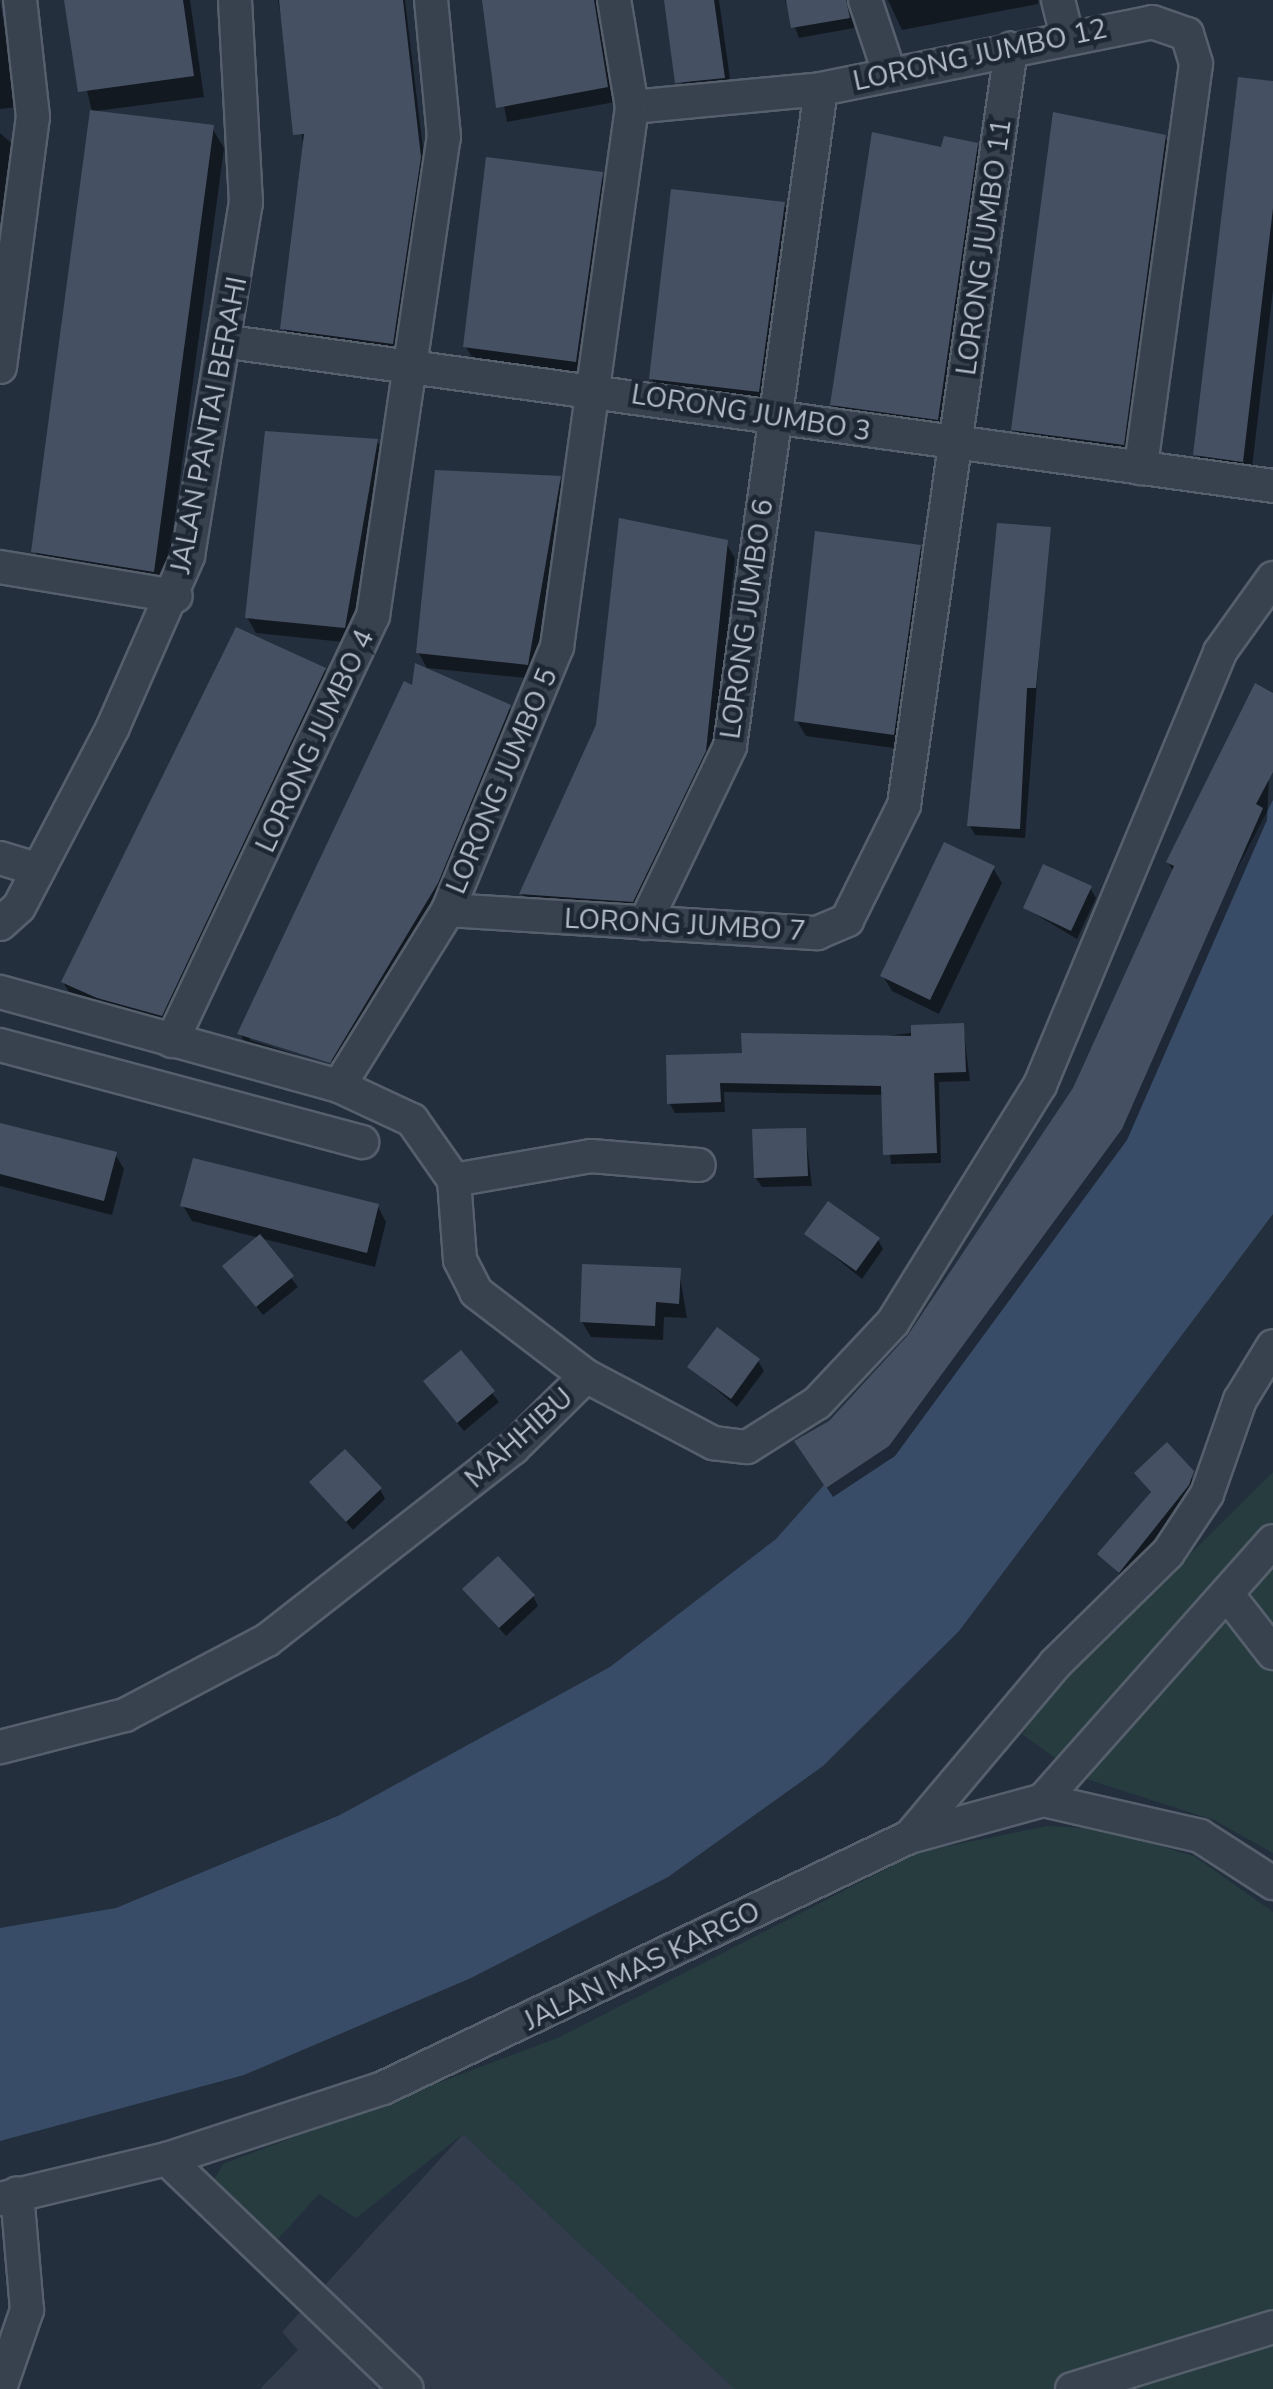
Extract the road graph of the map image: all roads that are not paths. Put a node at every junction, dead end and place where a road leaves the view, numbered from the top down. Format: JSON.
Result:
{"nodes":[{"id":1,"x":20,"y":0,"type":"edge"},
{"id":2,"x":235,"y":0,"type":"edge"},
{"id":3,"x":431,"y":0,"type":"edge"},
{"id":4,"x":614,"y":0,"type":"edge"},
{"id":5,"x":865,"y":0,"type":"edge"},
{"id":6,"x":1058,"y":0,"type":"edge"},
{"id":7,"x":1067,"y":36,"type":"junction"},
{"id":8,"x":1011,"y":48,"type":"junction"},
{"id":9,"x":889,"y":72,"type":"junction"},
{"id":10,"x":820,"y":89,"type":"junction"},
{"id":11,"x":632,"y":107,"type":"junction"},
{"id":12,"x":229,"y":342,"type":"junction"},
{"id":13,"x":410,"y":364,"type":"junction"},
{"id":14,"x":0,"y":367,"type":"edge"},
{"id":15,"x":594,"y":389,"type":"junction"},
{"id":16,"x":774,"y":416,"type":"junction"},
{"id":17,"x":957,"y":445,"type":"junction"},
{"id":18,"x":1141,"y":468,"type":"junction"},
{"id":19,"x":1273,"y":486,"type":"edge"},
{"id":20,"x":0,"y":567,"type":"edge"},
{"id":21,"x":1273,"y":578,"type":"edge"},
{"id":22,"x":176,"y":596,"type":"junction"},
{"id":23,"x":0,"y":858,"type":"edge"},
{"id":24,"x":37,"y":869,"type":"junction"},
{"id":25,"x":448,"y":910,"type":"junction"},
{"id":26,"x":645,"y":923,"type":"junction"},
{"id":27,"x":0,"y":924,"type":"edge"},
{"id":28,"x":0,"y":992,"type":"edge"},
{"id":29,"x":172,"y":1041,"type":"junction"},
{"id":30,"x":0,"y":1045,"type":"edge"},
{"id":31,"x":327,"y":1083,"type":"junction"},
{"id":32,"x":298,"y":1123,"type":"junction"},
{"id":33,"x":362,"y":1142,"type":"dead end"},
{"id":34,"x":699,"y":1164,"type":"dead end"},
{"id":35,"x":454,"y":1180,"type":"junction"},
{"id":36,"x":1273,"y":1346,"type":"edge"},
{"id":37,"x":586,"y":1376,"type":"junction"},
{"id":38,"x":1273,"y":1542,"type":"edge"},
{"id":39,"x":1227,"y":1594,"type":"junction"},
{"id":40,"x":1273,"y":1653,"type":"edge"},
{"id":41,"x":0,"y":1747,"type":"edge"},
{"id":42,"x":1043,"y":1800,"type":"junction"},
{"id":43,"x":909,"y":1837,"type":"junction"},
{"id":44,"x":1273,"y":1883,"type":"edge"},
{"id":45,"x":167,"y":2159,"type":"junction"},
{"id":46,"x":8,"y":2196,"type":"edge"},
{"id":47,"x":1273,"y":2327,"type":"edge"},
{"id":48,"x":0,"y":2388,"type":"edge"},
{"id":49,"x":408,"y":2389,"type":"edge"},
{"id":50,"x":1072,"y":2389,"type":"edge"}],
"edges":[{"from":1,"to":14,"type":"street"},
{"from":2,"to":12,"type":"street","name":"JALAN PANTAI BERAHI"},
{"from":3,"to":13,"type":"street","name":"LORONG JUMBO 4"},
{"from":4,"to":11,"type":"street","name":"LORONG JUMBO 5"},
{"from":5,"to":9,"type":"street"},
{"from":6,"to":7,"type":"street"},
{"from":7,"to":8,"type":"street","name":"LORONG JUMBO 12"},
{"from":7,"to":18,"type":"street","name":"LORONG JUMBO 12"},
{"from":8,"to":9,"type":"street","name":"LORONG JUMBO 12"},
{"from":8,"to":17,"type":"street","name":"LORONG JUMBO 11"},
{"from":9,"to":10,"type":"street","name":"LORONG JUMBO 12"},
{"from":10,"to":11,"type":"street","name":"LORONG JUMBO 12"},
{"from":10,"to":16,"type":"street","name":"LORONG JUMBO 6"},
{"from":11,"to":15,"type":"street","name":"LORONG JUMBO 5"},
{"from":12,"to":13,"type":"street","name":"LORONG JUMBO 3"},
{"from":12,"to":22,"type":"street","name":"JALAN PANTAI BERAHI"},
{"from":13,"to":15,"type":"street","name":"LORONG JUMBO 3"},
{"from":13,"to":29,"type":"street","name":"LORONG JUMBO 4"},
{"from":15,"to":16,"type":"street","name":"LORONG JUMBO 3"},
{"from":15,"to":25,"type":"street","name":"LORONG JUMBO 5"},
{"from":16,"to":17,"type":"street","name":"LORONG JUMBO 3"},
{"from":16,"to":26,"type":"street","name":"LORONG JUMBO 6"},
{"from":17,"to":18,"type":"street","name":"LORONG JUMBO 3"},
{"from":17,"to":26,"type":"street","name":"LORONG JUMBO 7"},
{"from":18,"to":19,"type":"street","name":"LORONG JUMBO 3"},
{"from":20,"to":22,"type":"street"},
{"from":21,"to":37,"type":"street"},
{"from":22,"to":24,"type":"street","name":"JALAN PANTAI BERAHI"},
{"from":23,"to":24,"type":"street"},
{"from":24,"to":27,"type":"street","name":"JALAN PANTAI BERAHI"},
{"from":25,"to":26,"type":"street","name":"LORONG JUMBO 7"},
{"from":25,"to":31,"type":"street","name":"LORONG JUMBO 5"},
{"from":28,"to":29,"type":"street","name":"MAHHIBU"},
{"from":29,"to":31,"type":"street","name":"MAHHIBU"},
{"from":30,"to":32,"type":"street"},
{"from":31,"to":32,"type":"street","name":"LORONG JUMBO 5"},
{"from":31,"to":35,"type":"street","name":"MAHHIBU"},
{"from":32,"to":33,"type":"street"},
{"from":34,"to":35,"type":"street"},
{"from":35,"to":37,"type":"street","name":"MAHHIBU"},
{"from":36,"to":43,"type":"street"},
{"from":37,"to":41,"type":"street","name":"MAHHIBU"},
{"from":38,"to":39,"type":"street"},
{"from":39,"to":40,"type":"street"},
{"from":39,"to":42,"type":"street"},
{"from":42,"to":43,"type":"street","name":"JALAN MAS KARGO"},
{"from":42,"to":44,"type":"street","name":"JALAN MAS KARGO"},
{"from":43,"to":45,"type":"street","name":"JALAN MAS KARGO"},
{"from":45,"to":46,"type":"street","name":"JALAN MAS KARGO"},
{"from":45,"to":49,"type":"street"},
{"from":46,"to":48,"type":"street"},
{"from":47,"to":50,"type":"street"}]}
